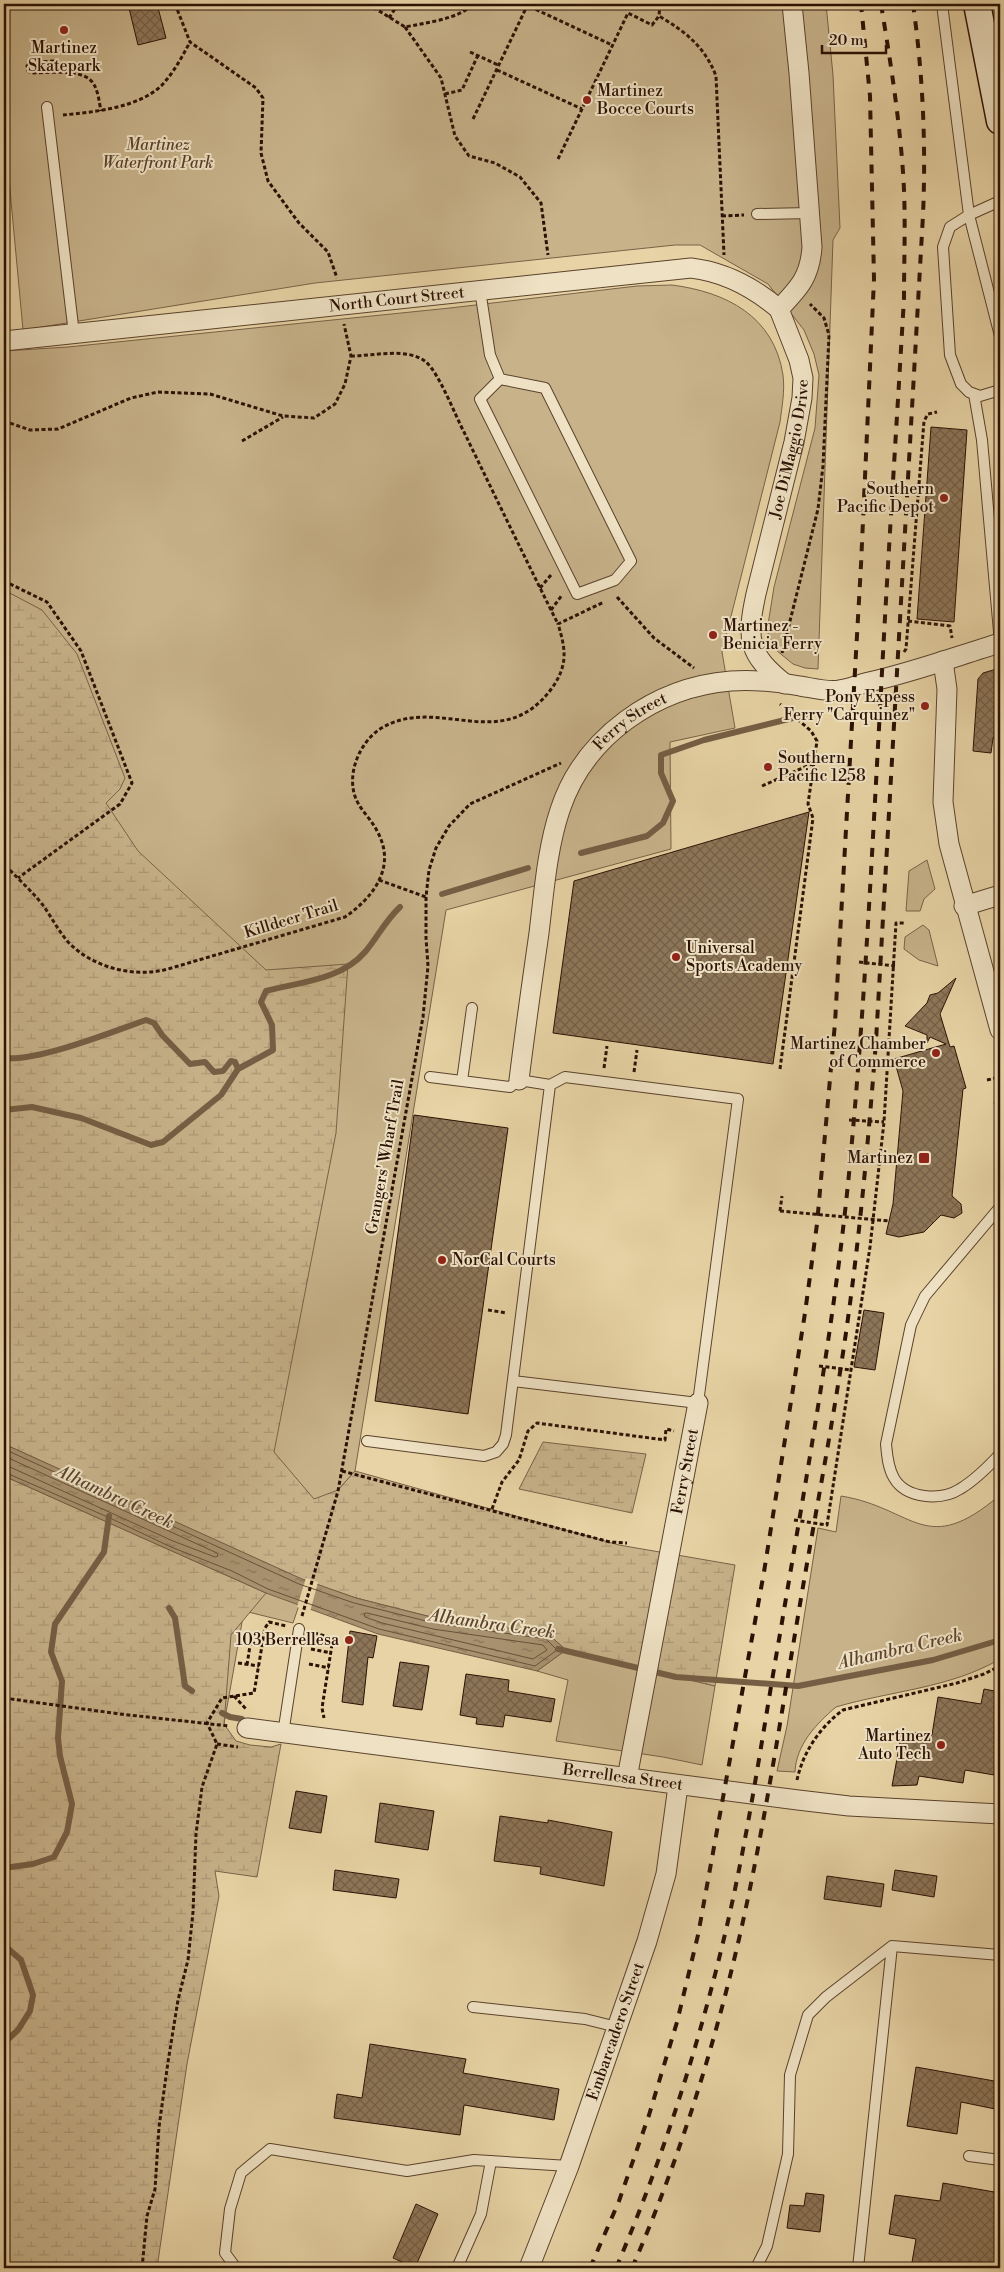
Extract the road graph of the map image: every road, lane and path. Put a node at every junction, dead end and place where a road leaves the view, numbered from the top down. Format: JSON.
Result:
{"nodes":[{"id":1,"x":175,"y":4,"type":"edge"},
{"id":2,"x":368,"y":4,"type":"edge"},
{"id":3,"x":398,"y":4,"type":"edge"},
{"id":4,"x":473,"y":4,"type":"edge"},
{"id":5,"x":526,"y":4,"type":"edge"},
{"id":6,"x":660,"y":4,"type":"edge"},
{"id":7,"x":792,"y":4,"type":"edge"},
{"id":8,"x":942,"y":4,"type":"edge"},
{"id":9,"x":977,"y":4,"type":"edge"},
{"id":10,"x":659,"y":16,"type":"junction"},
{"id":11,"x":389,"y":18,"type":"junction"},
{"id":12,"x":405,"y":27,"type":"junction"},
{"id":13,"x":190,"y":42,"type":"junction"},
{"id":14,"x":612,"y":45,"type":"junction"},
{"id":15,"x":470,"y":52,"type":"dead end"},
{"id":16,"x":478,"y":55,"type":"junction"},
{"id":17,"x":54,"y":61,"type":"dead end"},
{"id":18,"x":498,"y":65,"type":"junction"},
{"id":19,"x":496,"y":70,"type":"junction"},
{"id":20,"x":445,"y":94,"type":"junction"},
{"id":21,"x":998,"y":105,"type":"edge"},
{"id":22,"x":47,"y":106,"type":"dead end"},
{"id":23,"x":582,"y":109,"type":"junction"},
{"id":24,"x":101,"y":111,"type":"junction"},
{"id":25,"x":80,"y":113,"type":"dead end"},
{"id":26,"x":473,"y":119,"type":"dead end"},
{"id":27,"x":558,"y":159,"type":"dead end"},
{"id":28,"x":1000,"y":201,"type":"edge"},
{"id":29,"x":810,"y":213,"type":"junction"},
{"id":30,"x":757,"y":214,"type":"joint"},
{"id":31,"x":969,"y":215,"type":"junction"},
{"id":32,"x":722,"y":216,"type":"junction"},
{"id":33,"x":548,"y":254,"type":"dead end"},
{"id":34,"x":724,"y":255,"type":"dead end"},
{"id":35,"x":337,"y":278,"type":"dead end"},
{"id":36,"x":480,"y":290,"type":"junction"},
{"id":37,"x":810,"y":304,"type":"dead end"},
{"id":38,"x":779,"y":310,"type":"junction"},
{"id":39,"x":342,"y":316,"type":"dead end"},
{"id":40,"x":74,"y":334,"type":"junction"},
{"id":41,"x":1000,"y":336,"type":"edge"},
{"id":42,"x":4,"y":342,"type":"edge"},
{"id":43,"x":351,"y":356,"type":"junction"},
{"id":44,"x":500,"y":378,"type":"junction"},
{"id":45,"x":1000,"y":390,"type":"edge"},
{"id":46,"x":974,"y":394,"type":"junction"},
{"id":47,"x":937,"y":412,"type":"dead end"},
{"id":48,"x":283,"y":416,"type":"junction"},
{"id":49,"x":4,"y":420,"type":"edge"},
{"id":50,"x":242,"y":441,"type":"dead end"},
{"id":51,"x":4,"y":581,"type":"edge"},
{"id":52,"x":908,"y":621,"type":"junction"},
{"id":53,"x":558,"y":624,"type":"junction"},
{"id":54,"x":1000,"y":643,"type":"edge"},
{"id":55,"x":953,"y":645,"type":"dead end"},
{"id":56,"x":782,"y":653,"type":"dead end"},
{"id":57,"x":903,"y":653,"type":"dead end"},
{"id":58,"x":943,"y":661,"type":"junction"},
{"id":59,"x":697,"y":669,"type":"dead end"},
{"id":60,"x":785,"y":684,"type":"junction"},
{"id":61,"x":780,"y":703,"type":"dead end"},
{"id":62,"x":814,"y":763,"type":"junction"},
{"id":63,"x":565,"y":764,"type":"dead end"},
{"id":64,"x":762,"y":786,"type":"dead end"},
{"id":65,"x":4,"y":868,"type":"edge"},
{"id":66,"x":18,"y":878,"type":"junction"},
{"id":67,"x":380,"y":880,"type":"junction"},
{"id":68,"x":1000,"y":895,"type":"edge"},
{"id":69,"x":426,"y":897,"type":"junction"},
{"id":70,"x":964,"y":906,"type":"junction"},
{"id":71,"x":906,"y":923,"type":"dead end"},
{"id":72,"x":860,"y":962,"type":"dead end"},
{"id":73,"x":895,"y":966,"type":"junction"},
{"id":74,"x":472,"y":1008,"type":"dead end"},
{"id":75,"x":1000,"y":1030,"type":"edge"},
{"id":76,"x":607,"y":1046,"type":"dead end"},
{"id":77,"x":637,"y":1050,"type":"dead end"},
{"id":78,"x":780,"y":1069,"type":"dead end"},
{"id":79,"x":430,"y":1077,"type":"dead end"},
{"id":80,"x":1000,"y":1077,"type":"edge"},
{"id":81,"x":519,"y":1080,"type":"junction"},
{"id":82,"x":987,"y":1080,"type":"dead end"},
{"id":83,"x":462,"y":1081,"type":"junction"},
{"id":84,"x":602,"y":1081,"type":"junction"},
{"id":85,"x":550,"y":1086,"type":"junction"},
{"id":86,"x":633,"y":1086,"type":"junction"},
{"id":87,"x":1000,"y":1102,"type":"edge"},
{"id":88,"x":994,"y":1104,"type":"dead end"},
{"id":89,"x":849,"y":1120,"type":"dead end"},
{"id":90,"x":884,"y":1122,"type":"junction"},
{"id":91,"x":782,"y":1196,"type":"dead end"},
{"id":92,"x":1000,"y":1207,"type":"edge"},
{"id":93,"x":889,"y":1221,"type":"dead end"},
{"id":94,"x":820,"y":1366,"type":"dead end"},
{"id":95,"x":851,"y":1370,"type":"junction"},
{"id":96,"x":514,"y":1381,"type":"junction"},
{"id":97,"x":698,"y":1403,"type":"junction"},
{"id":98,"x":677,"y":1431,"type":"dead end"},
{"id":99,"x":367,"y":1442,"type":"dead end"},
{"id":100,"x":1000,"y":1454,"type":"edge"},
{"id":101,"x":342,"y":1471,"type":"junction"},
{"id":102,"x":492,"y":1509,"type":"junction"},
{"id":103,"x":794,"y":1520,"type":"dead end"},
{"id":104,"x":627,"y":1543,"type":"dead end"},
{"id":105,"x":299,"y":1627,"type":"joint"},
{"id":106,"x":242,"y":1637,"type":"dead end"},
{"id":107,"x":251,"y":1639,"type":"junction"},
{"id":108,"x":263,"y":1641,"type":"dead end"},
{"id":109,"x":238,"y":1663,"type":"dead end"},
{"id":110,"x":247,"y":1665,"type":"junction"},
{"id":111,"x":259,"y":1666,"type":"dead end"},
{"id":112,"x":1000,"y":1666,"type":"edge"},
{"id":113,"x":254,"y":1692,"type":"dead end"},
{"id":114,"x":4,"y":1698,"type":"edge"},
{"id":115,"x":207,"y":1723,"type":"junction"},
{"id":116,"x":247,"y":1728,"type":"joint"},
{"id":117,"x":283,"y":1734,"type":"junction"},
{"id":118,"x":627,"y":1778,"type":"junction"},
{"id":119,"x":796,"y":1785,"type":"dead end"},
{"id":120,"x":678,"y":1786,"type":"junction"},
{"id":121,"x":1000,"y":1814,"type":"edge"},
{"id":122,"x":892,"y":1946,"type":"junction"},
{"id":123,"x":1000,"y":1955,"type":"edge"},
{"id":124,"x":472,"y":2007,"type":"dead end"},
{"id":125,"x":617,"y":2027,"type":"junction"},
{"id":126,"x":969,"y":2156,"type":"dead end"},
{"id":127,"x":1000,"y":2160,"type":"edge"},
{"id":128,"x":491,"y":2161,"type":"junction"},
{"id":129,"x":569,"y":2166,"type":"junction"},
{"id":130,"x":142,"y":2268,"type":"edge"},
{"id":131,"x":236,"y":2268,"type":"edge"},
{"id":132,"x":457,"y":2268,"type":"edge"},
{"id":133,"x":529,"y":2268,"type":"edge"},
{"id":134,"x":756,"y":2268,"type":"edge"},
{"id":135,"x":858,"y":2268,"type":"edge"}],
"edges":[{"from":1,"to":13,"type":"path"},
{"from":2,"to":11,"type":"path"},
{"from":3,"to":11,"type":"path"},
{"from":4,"to":12,"type":"path"},
{"from":5,"to":14,"type":"path"},
{"from":5,"to":18,"type":"path"},
{"from":6,"to":10,"type":"path"},
{"from":7,"to":29,"type":"street"},
{"from":8,"to":31,"type":"lane"},
{"from":9,"to":21,"type":"main road"},
{"from":10,"to":14,"type":"path"},
{"from":10,"to":32,"type":"path"},
{"from":11,"to":12,"type":"path"},
{"from":12,"to":20,"type":"path"},
{"from":13,"to":24,"type":"path"},
{"from":13,"to":35,"type":"path"},
{"from":14,"to":23,"type":"path"},
{"from":15,"to":16,"type":"path"},
{"from":16,"to":18,"type":"path"},
{"from":16,"to":20,"type":"path"},
{"from":17,"to":24,"type":"path"},
{"from":18,"to":19,"type":"path"},
{"from":19,"to":23,"type":"path"},
{"from":19,"to":26,"type":"path"},
{"from":20,"to":33,"type":"path"},
{"from":22,"to":40,"type":"lane"},
{"from":23,"to":27,"type":"path"},
{"from":24,"to":25,"type":"path"},
{"from":28,"to":31,"type":"lane"},
{"from":29,"to":30,"type":"lane"},
{"from":29,"to":38,"type":"street"},
{"from":30,"to":32,"type":"path"},
{"from":31,"to":41,"type":"lane"},
{"from":31,"to":46,"type":"lane"},
{"from":32,"to":34,"type":"path"},
{"from":36,"to":38,"type":"street","name":"North Court Street"},
{"from":36,"to":40,"type":"street","name":"North Court Street"},
{"from":36,"to":44,"type":"lane"},
{"from":37,"to":56,"type":"path"},
{"from":38,"to":60,"type":"street","name":"Joe DiMaggio Drive"},
{"from":39,"to":43,"type":"path"},
{"from":40,"to":42,"type":"street","name":"North Court Street"},
{"from":43,"to":48,"type":"path"},
{"from":43,"to":53,"type":"path","name":"Killdeer Trail"},
{"from":44,"to":44,"type":"lane"},
{"from":45,"to":46,"type":"lane"},
{"from":46,"to":54,"type":"lane"},
{"from":47,"to":52,"type":"path"},
{"from":48,"to":49,"type":"path"},
{"from":48,"to":50,"type":"path"},
{"from":51,"to":66,"type":"path"},
{"from":52,"to":55,"type":"path"},
{"from":52,"to":57,"type":"path"},
{"from":53,"to":59,"type":"path"},
{"from":53,"to":67,"type":"path","name":"Killdeer Trail"},
{"from":54,"to":58,"type":"street","name":"Ferry Street"},
{"from":58,"to":60,"type":"street","name":"Ferry Street"},
{"from":58,"to":70,"type":"street"},
{"from":60,"to":81,"type":"street","name":"Ferry Street"},
{"from":61,"to":62,"type":"path"},
{"from":62,"to":64,"type":"path"},
{"from":62,"to":78,"type":"path"},
{"from":63,"to":69,"type":"path","name":"Grangers' Wharf Trail"},
{"from":65,"to":66,"type":"path","name":"Killdeer Trail"},
{"from":66,"to":67,"type":"path","name":"Killdeer Trail"},
{"from":67,"to":69,"type":"path"},
{"from":68,"to":70,"type":"street"},
{"from":69,"to":101,"type":"path","name":"Grangers' Wharf Trail"},
{"from":70,"to":75,"type":"street"},
{"from":71,"to":73,"type":"path"},
{"from":72,"to":73,"type":"path"},
{"from":73,"to":90,"type":"path"},
{"from":74,"to":83,"type":"lane"},
{"from":76,"to":84,"type":"path"},
{"from":77,"to":86,"type":"path"},
{"from":79,"to":83,"type":"lane"},
{"from":80,"to":82,"type":"path"},
{"from":81,"to":83,"type":"lane"},
{"from":81,"to":85,"type":"lane"},
{"from":84,"to":85,"type":"lane"},
{"from":84,"to":86,"type":"lane"},
{"from":85,"to":96,"type":"lane"},
{"from":86,"to":97,"type":"lane"},
{"from":87,"to":88,"type":"path"},
{"from":89,"to":90,"type":"path"},
{"from":90,"to":95,"type":"path"},
{"from":91,"to":93,"type":"path","bridge":true},
{"from":92,"to":100,"type":"lane"},
{"from":94,"to":95,"type":"path"},
{"from":95,"to":103,"type":"path"},
{"from":96,"to":97,"type":"lane"},
{"from":96,"to":99,"type":"lane"},
{"from":97,"to":118,"type":"street","name":"Ferry Street"},
{"from":98,"to":102,"type":"path"},
{"from":101,"to":102,"type":"path"},
{"from":101,"to":105,"type":"path","name":"Grangers' Wharf Trail"},
{"from":102,"to":104,"type":"path"},
{"from":105,"to":117,"type":"lane"},
{"from":106,"to":107,"type":"path"},
{"from":107,"to":108,"type":"path"},
{"from":107,"to":110,"type":"path"},
{"from":109,"to":110,"type":"path"},
{"from":110,"to":111,"type":"path"},
{"from":112,"to":119,"type":"path"},
{"from":113,"to":115,"type":"path"},
{"from":114,"to":115,"type":"path"},
{"from":115,"to":116,"type":"path"},
{"from":115,"to":130,"type":"path"},
{"from":116,"to":117,"type":"street","name":"Berrellesa Street"},
{"from":117,"to":118,"type":"street","name":"Berrellesa Street"},
{"from":118,"to":120,"type":"street","name":"Berrellesa Street"},
{"from":120,"to":121,"type":"street","name":"Berrellesa Street"},
{"from":120,"to":125,"type":"street","name":"Embarcadero Street"},
{"from":122,"to":123,"type":"lane"},
{"from":122,"to":134,"type":"lane"},
{"from":122,"to":135,"type":"lane"},
{"from":124,"to":125,"type":"lane"},
{"from":125,"to":129,"type":"street","name":"Embarcadero Street"},
{"from":126,"to":127,"type":"lane"},
{"from":128,"to":129,"type":"lane"},
{"from":128,"to":131,"type":"lane"},
{"from":128,"to":132,"type":"lane"},
{"from":129,"to":133,"type":"street","name":"Embarcadero Street"}]}
